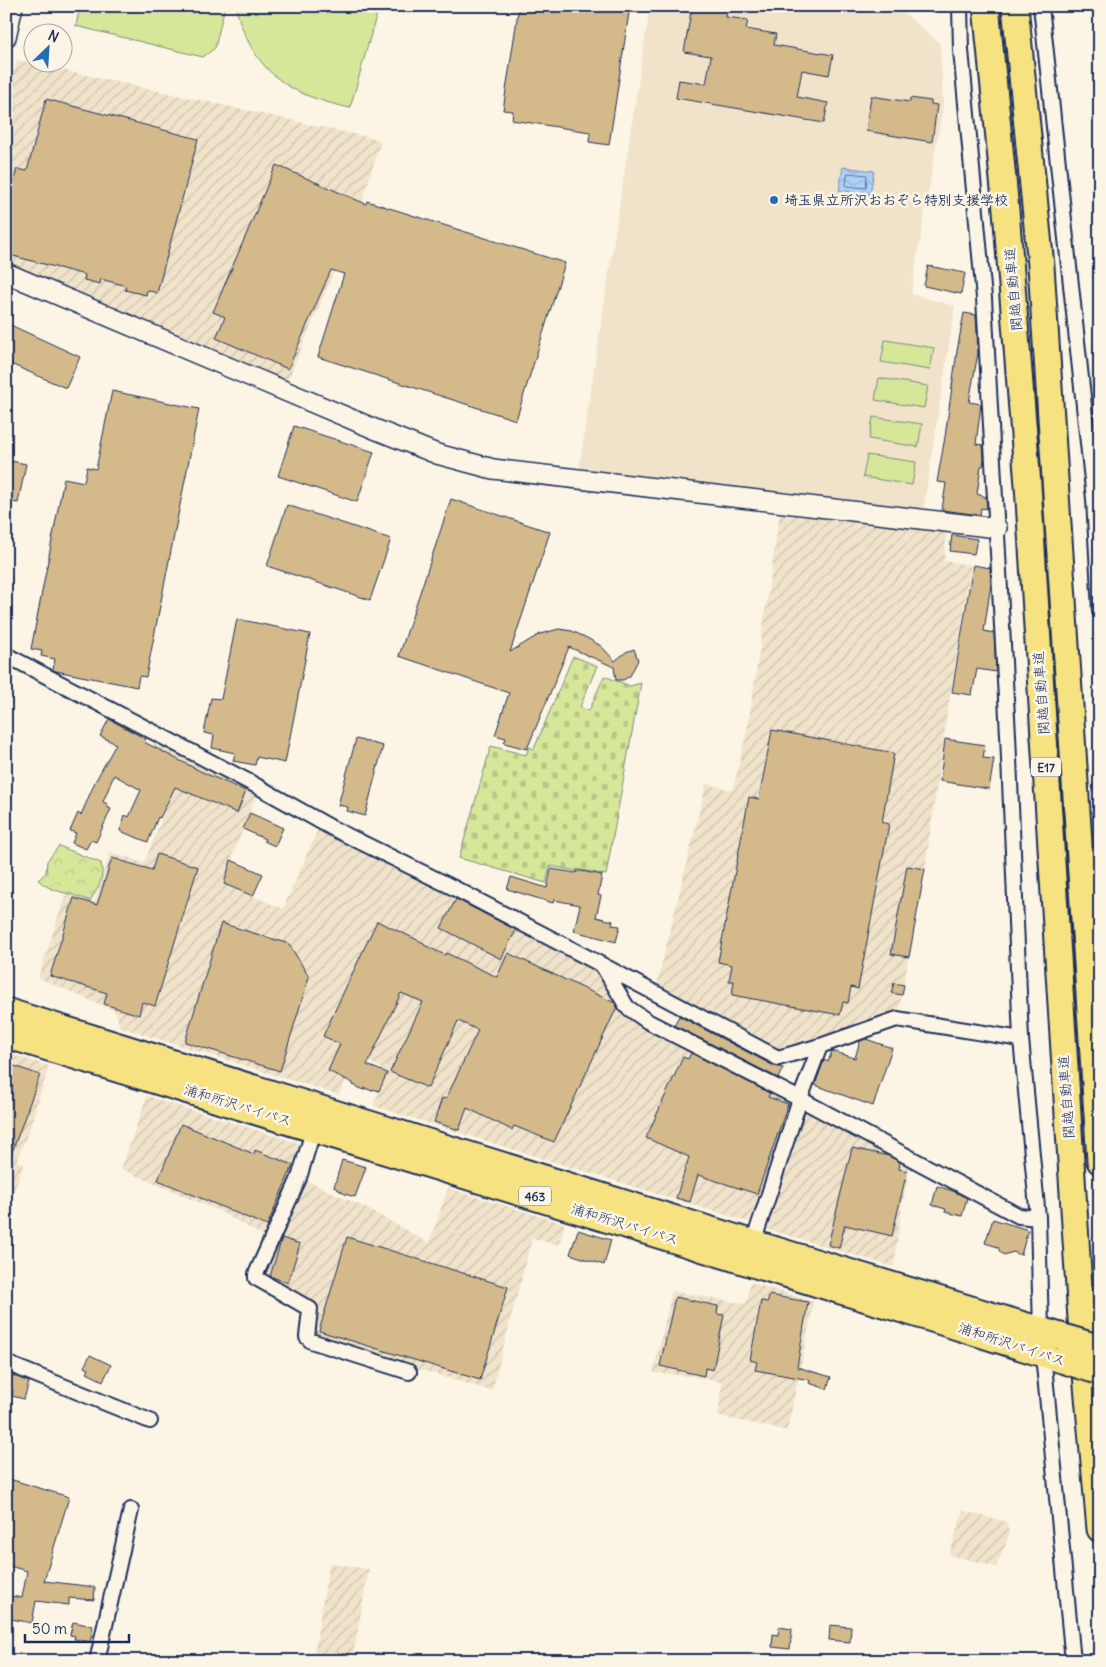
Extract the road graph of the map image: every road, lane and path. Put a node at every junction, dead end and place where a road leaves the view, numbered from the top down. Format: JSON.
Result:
{"nodes":[{"id":1,"x":13,"y":6,"type":"edge"},
{"id":2,"x":960,"y":6,"type":"edge"},
{"id":3,"x":986,"y":6,"type":"edge"},
{"id":4,"x":1015,"y":6,"type":"edge"},
{"id":5,"x":1041,"y":6,"type":"edge"},
{"id":6,"x":6,"y":37,"type":"edge"},
{"id":7,"x":6,"y":273,"type":"edge"},
{"id":8,"x":997,"y":528,"type":"junction"},
{"id":9,"x":1100,"y":611,"type":"edge"},
{"id":10,"x":6,"y":656,"type":"edge"},
{"id":11,"x":602,"y":965,"type":"junction"},
{"id":12,"x":6,"y":1012,"type":"edge"},
{"id":13,"x":6,"y":1035,"type":"edge"},
{"id":14,"x":1021,"y":1040,"type":"junction"},
{"id":15,"x":1092,"y":1041,"type":"junction"},
{"id":16,"x":820,"y":1046,"type":"junction"},
{"id":17,"x":1100,"y":1097,"type":"edge"},
{"id":18,"x":800,"y":1099,"type":"junction"},
{"id":19,"x":314,"y":1128,"type":"junction"},
{"id":20,"x":1100,"y":1161,"type":"edge"},
{"id":21,"x":1038,"y":1218,"type":"junction"},
{"id":22,"x":753,"y":1243,"type":"junction"},
{"id":23,"x":1052,"y":1345,"type":"junction"},
{"id":24,"x":1100,"y":1348,"type":"edge"},
{"id":25,"x":6,"y":1363,"type":"edge"},
{"id":26,"x":409,"y":1372,"type":"dead end"},
{"id":27,"x":1100,"y":1372,"type":"edge"},
{"id":28,"x":150,"y":1421,"type":"dead end"},
{"id":29,"x":131,"y":1510,"type":"dead end"},
{"id":30,"x":1100,"y":1529,"type":"edge"},
{"id":31,"x":97,"y":1661,"type":"edge"},
{"id":32,"x":1073,"y":1661,"type":"edge"}],
"edges":[{"from":1,"to":6,"type":"street"},
{"from":2,"to":8,"type":"street"},
{"from":3,"to":30,"type":"highway","name":"関越自動車道","number":"E17"},
{"from":4,"to":15,"type":"highway","name":"関越自動車道","number":"E17"},
{"from":5,"to":9,"type":"street"},
{"from":7,"to":8,"type":"street"},
{"from":8,"to":14,"type":"street"},
{"from":10,"to":11,"type":"street"},
{"from":11,"to":16,"type":"street"},
{"from":11,"to":18,"type":"street"},
{"from":12,"to":22,"type":"highway","name":"浦和所沢バイパス","number":"463"},
{"from":13,"to":19,"type":"highway","name":"浦和所沢バイパス","number":"463"},
{"from":14,"to":16,"type":"street"},
{"from":14,"to":21,"type":"street"},
{"from":15,"to":17,"type":"highway"},
{"from":15,"to":20,"type":"highway","name":"関越自動車道","number":"E17"},
{"from":16,"to":18,"type":"street"},
{"from":18,"to":21,"type":"street"},
{"from":18,"to":22,"type":"street"},
{"from":19,"to":23,"type":"highway","name":"浦和所沢バイパス","number":"463"},
{"from":19,"to":26,"type":"street"},
{"from":21,"to":23,"type":"street"},
{"from":22,"to":23,"type":"highway","name":"浦和所沢バイパス","number":"463"},
{"from":23,"to":24,"type":"highway","name":"浦和所沢バイパス","number":"463","bridge":true},
{"from":23,"to":27,"type":"highway","name":"浦和所沢バイパス","number":"463","bridge":true},
{"from":23,"to":32,"type":"street"},
{"from":25,"to":28,"type":"street"},
{"from":29,"to":31,"type":"street"}]}
